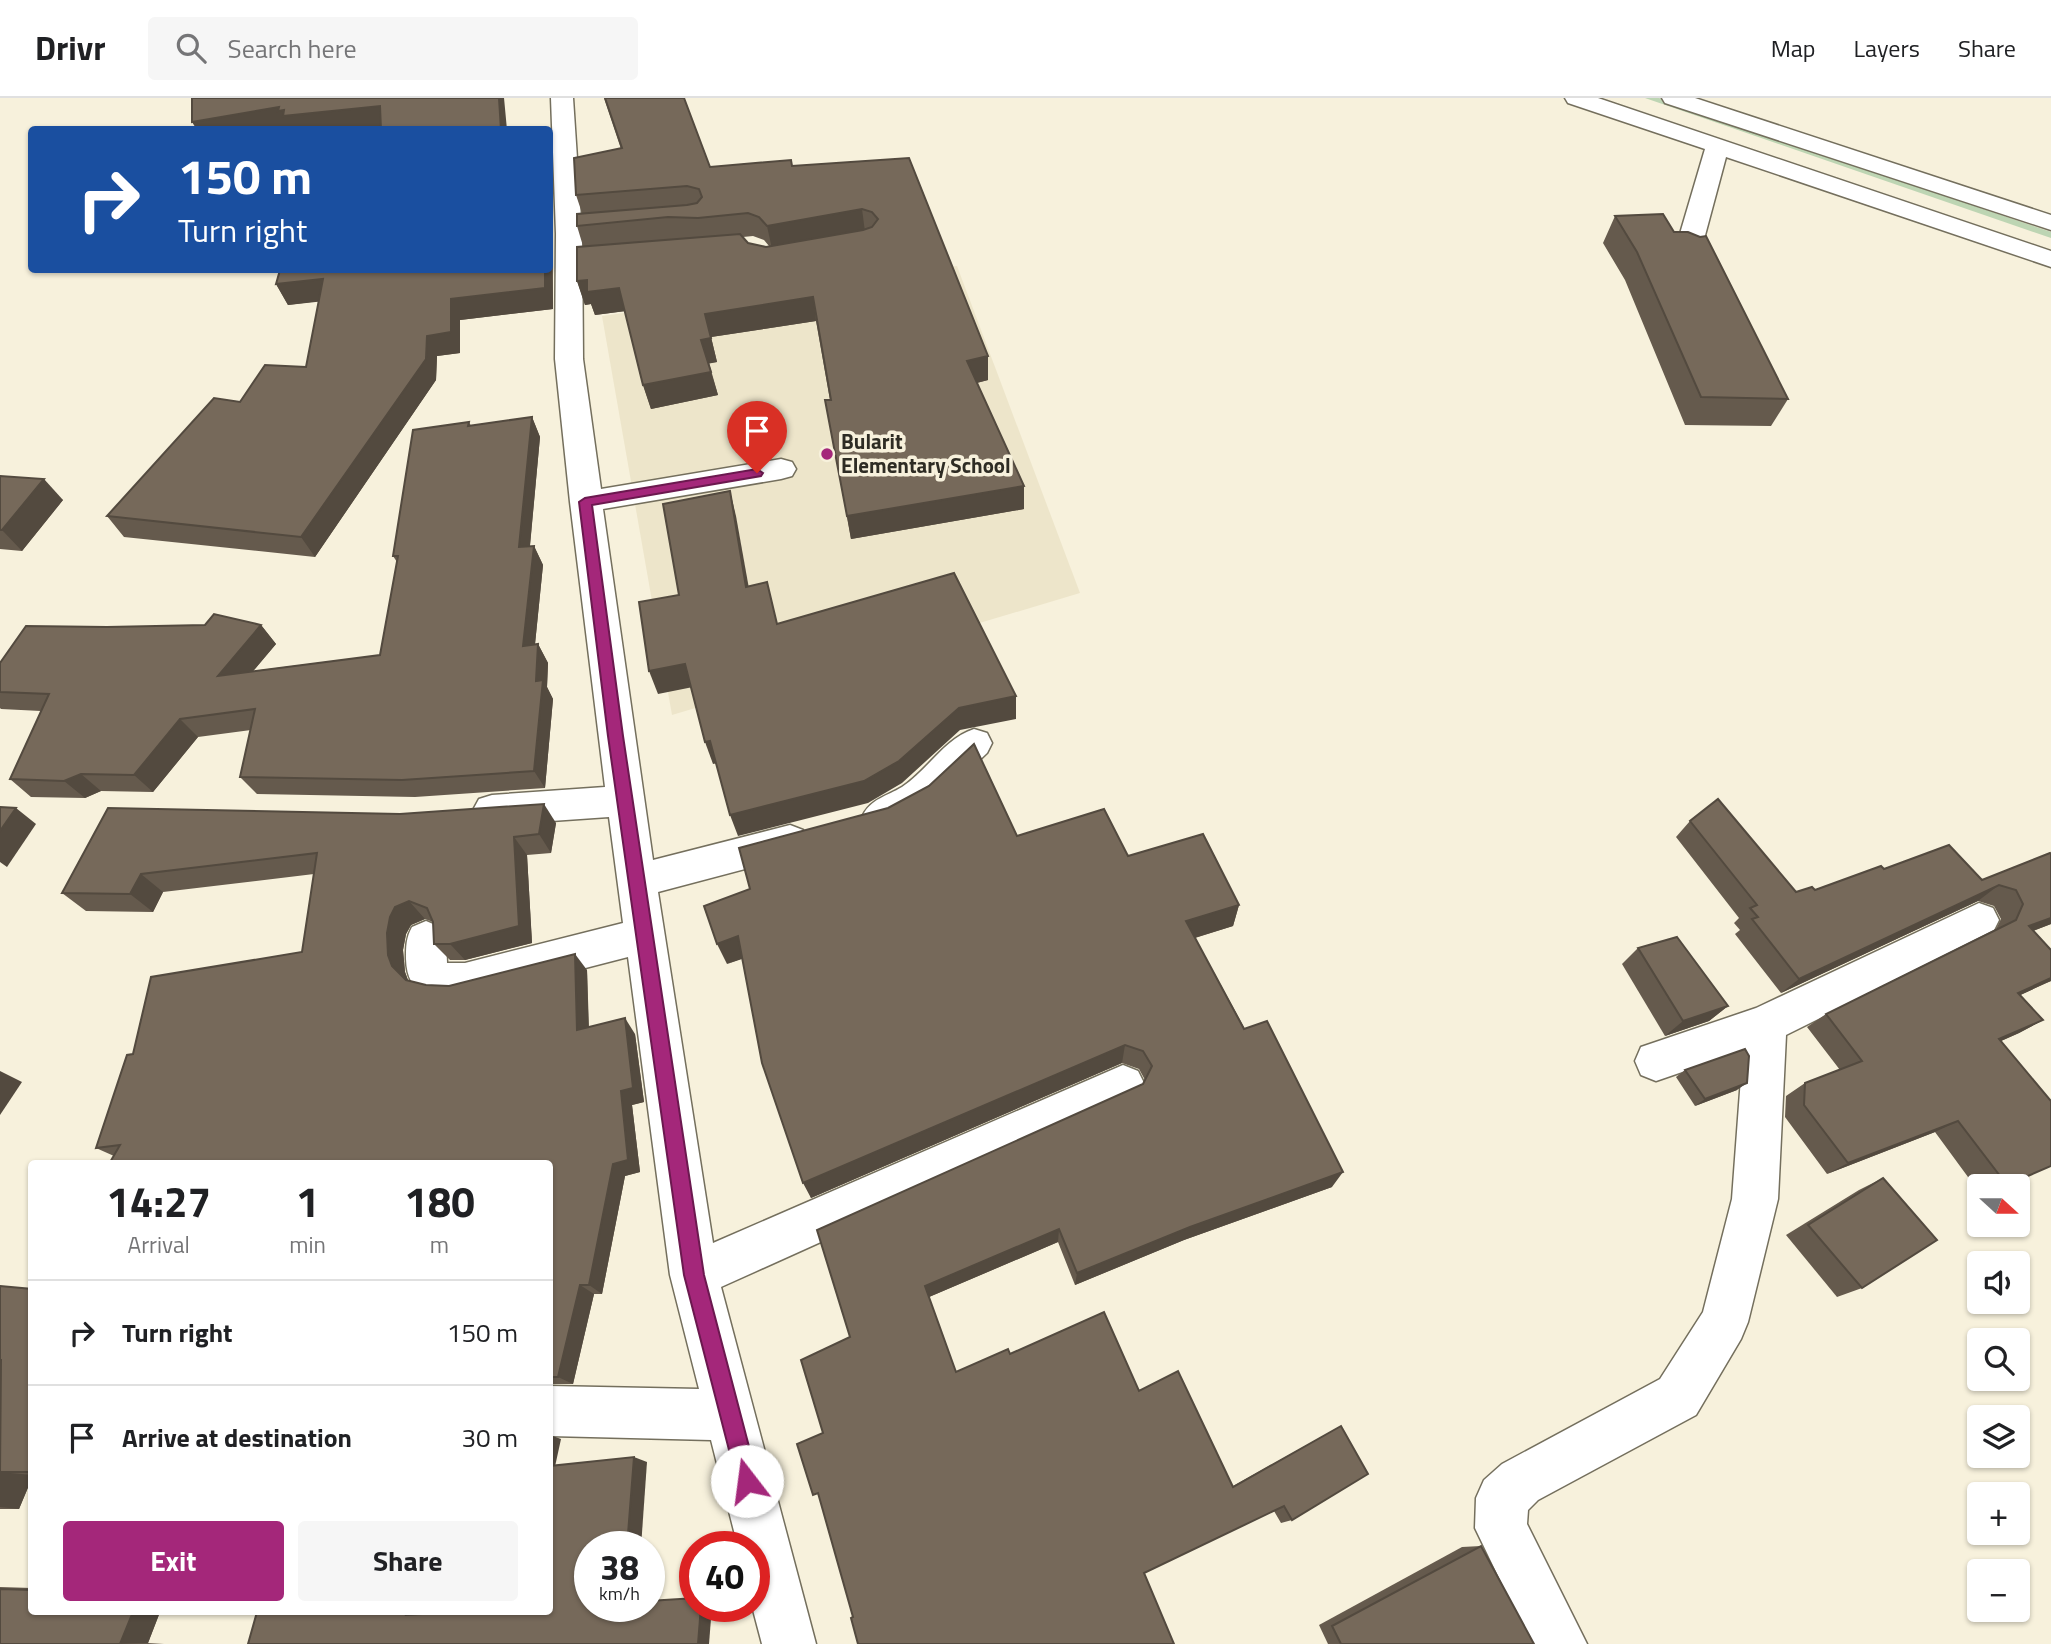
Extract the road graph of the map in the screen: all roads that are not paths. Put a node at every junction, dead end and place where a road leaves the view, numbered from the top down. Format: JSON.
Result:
{"nodes":[{"id":1,"x":562,"y":98,"type":"edge"},
{"id":2,"x":1576,"y":98,"type":"edge"},
{"id":3,"x":1673,"y":98,"type":"edge"},
{"id":4,"x":1717,"y":147,"type":"junction"},
{"id":5,"x":2051,"y":223,"type":"edge"},
{"id":6,"x":574,"y":241,"type":"edge"},
{"id":7,"x":1687,"y":254,"type":"edge"},
{"id":8,"x":2051,"y":259,"type":"edge"},
{"id":9,"x":781,"y":469,"type":"dead end"},
{"id":10,"x":585,"y":502,"type":"junction"},
{"id":11,"x":974,"y":743,"type":"edge"},
{"id":12,"x":625,"y":801,"type":"junction"},
{"id":13,"x":457,"y":812,"type":"edge"},
{"id":14,"x":637,"y":881,"type":"junction"},
{"id":15,"x":1979,"y":920,"type":"dead end"},
{"id":16,"x":644,"y":935,"type":"junction"},
{"id":17,"x":426,"y":939,"type":"dead end"},
{"id":18,"x":1766,"y":1024,"type":"junction"},
{"id":19,"x":1656,"y":1061,"type":"dead end"},
{"id":20,"x":1123,"y":1086,"type":"dead end"},
{"id":21,"x":694,"y":1275,"type":"junction"},
{"id":22,"x":0,"y":1390,"type":"edge"},
{"id":23,"x":28,"y":1394,"type":"edge"},
{"id":24,"x":553,"y":1411,"type":"edge"},
{"id":25,"x":729,"y":1415,"type":"junction"},
{"id":26,"x":789,"y":1644,"type":"edge"},
{"id":27,"x":1560,"y":1644,"type":"edge"}],
"edges":[{"from":1,"to":6,"type":"street"},
{"from":2,"to":4,"type":"street"},
{"from":3,"to":5,"type":"street"},
{"from":4,"to":7,"type":"street"},
{"from":4,"to":8,"type":"street"},
{"from":6,"to":10,"type":"street"},
{"from":9,"to":10,"type":"street"},
{"from":10,"to":12,"type":"street"},
{"from":11,"to":14,"type":"street"},
{"from":12,"to":13,"type":"street"},
{"from":12,"to":14,"type":"street"},
{"from":14,"to":16,"type":"street"},
{"from":15,"to":18,"type":"street"},
{"from":16,"to":17,"type":"street"},
{"from":16,"to":21,"type":"street"},
{"from":18,"to":19,"type":"street"},
{"from":18,"to":27,"type":"street"},
{"from":20,"to":21,"type":"street"},
{"from":21,"to":25,"type":"street"},
{"from":22,"to":23,"type":"street"},
{"from":24,"to":25,"type":"street"},
{"from":25,"to":26,"type":"street"}]}
